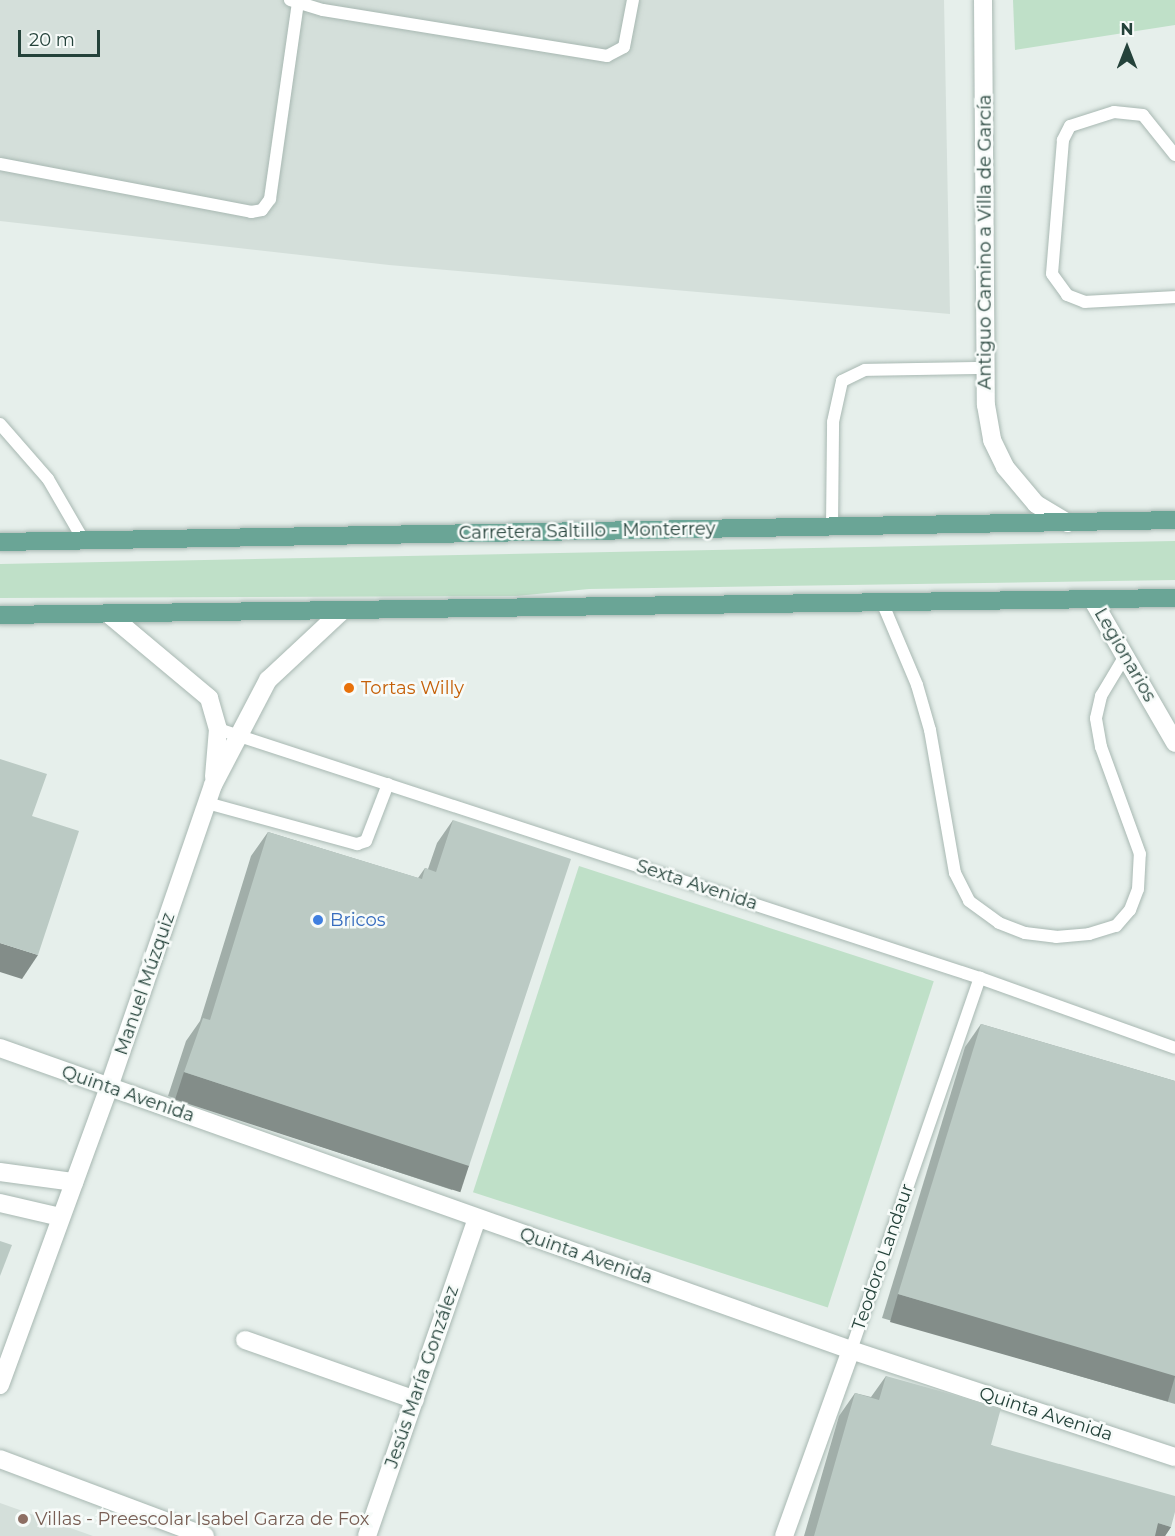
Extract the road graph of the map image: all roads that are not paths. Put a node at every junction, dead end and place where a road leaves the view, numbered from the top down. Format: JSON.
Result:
{"nodes":[{"id":1,"x":633,"y":0,"type":"edge"},
{"id":2,"x":983,"y":0,"type":"edge"},
{"id":3,"x":294,"y":1,"type":"edge"},
{"id":4,"x":1175,"y":155,"type":"edge"},
{"id":5,"x":0,"y":164,"type":"edge"},
{"id":6,"x":1175,"y":297,"type":"edge"},
{"id":7,"x":984,"y":368,"type":"junction"},
{"id":8,"x":0,"y":424,"type":"edge"},
{"id":9,"x":1175,"y":520,"type":"edge"},
{"id":10,"x":1068,"y":523,"type":"junction"},
{"id":11,"x":832,"y":526,"type":"junction"},
{"id":12,"x":84,"y":541,"type":"junction"},
{"id":13,"x":0,"y":542,"type":"edge"},
{"id":14,"x":1175,"y":598,"type":"edge"},
{"id":15,"x":1092,"y":599,"type":"junction"},
{"id":16,"x":882,"y":602,"type":"junction"},
{"id":17,"x":341,"y":612,"type":"junction"},
{"id":18,"x":0,"y":615,"type":"edge"},
{"id":19,"x":111,"y":616,"type":"junction"},
{"id":20,"x":1125,"y":656,"type":"junction"},
{"id":21,"x":218,"y":729,"type":"junction"},
{"id":22,"x":239,"y":736,"type":"junction"},
{"id":23,"x":1175,"y":743,"type":"edge"},
{"id":24,"x":388,"y":784,"type":"junction"},
{"id":25,"x":213,"y":785,"type":"junction"},
{"id":26,"x":207,"y":803,"type":"junction"},
{"id":27,"x":980,"y":978,"type":"junction"},
{"id":28,"x":0,"y":1048,"type":"edge"},
{"id":29,"x":1175,"y":1048,"type":"edge"},
{"id":30,"x":110,"y":1087,"type":"junction"},
{"id":31,"x":0,"y":1172,"type":"edge"},
{"id":32,"x":74,"y":1182,"type":"junction"},
{"id":33,"x":0,"y":1203,"type":"edge"},
{"id":34,"x":60,"y":1216,"type":"junction"},
{"id":35,"x":477,"y":1218,"type":"junction"},
{"id":36,"x":245,"y":1340,"type":"dead end"},
{"id":37,"x":850,"y":1350,"type":"junction"},
{"id":38,"x":0,"y":1385,"type":"edge"},
{"id":39,"x":415,"y":1400,"type":"junction"},
{"id":40,"x":1175,"y":1457,"type":"edge"},
{"id":41,"x":0,"y":1459,"type":"edge"},
{"id":42,"x":205,"y":1536,"type":"edge"},
{"id":43,"x":367,"y":1536,"type":"edge"},
{"id":44,"x":784,"y":1536,"type":"edge"}],
"edges":[{"from":1,"to":3,"type":"lane"},
{"from":2,"to":7,"type":"street","name":"Antiguo Camino a Villa de García"},
{"from":3,"to":5,"type":"lane"},
{"from":4,"to":6,"type":"lane"},
{"from":7,"to":10,"type":"street","name":"Antiguo Camino a Villa de García"},
{"from":7,"to":11,"type":"lane"},
{"from":8,"to":12,"type":"lane"},
{"from":9,"to":10,"type":"main road","name":"Carretera Saltillo - Monterrey"},
{"from":10,"to":11,"type":"main road","name":"Carretera Saltillo - Monterrey"},
{"from":11,"to":12,"type":"main road","name":"Carretera Saltillo - Monterrey"},
{"from":12,"to":13,"type":"main road","name":"Carretera Saltillo - Monterrey"},
{"from":14,"to":15,"type":"main road"},
{"from":15,"to":16,"type":"main road"},
{"from":15,"to":20,"type":"street","name":"Legionarios"},
{"from":16,"to":17,"type":"main road"},
{"from":16,"to":20,"type":"lane"},
{"from":17,"to":19,"type":"main road"},
{"from":17,"to":22,"type":"street","name":"Manuel Múzquiz"},
{"from":18,"to":19,"type":"main road"},
{"from":19,"to":21,"type":"street","name":"Manuel Múzquiz"},
{"from":20,"to":23,"type":"street","name":"Legionarios"},
{"from":21,"to":22,"type":"lane","name":"Sexta Avenida"},
{"from":21,"to":25,"type":"street","name":"Manuel Múzquiz"},
{"from":22,"to":24,"type":"lane","name":"Sexta Avenida"},
{"from":22,"to":25,"type":"street","name":"Manuel Múzquiz"},
{"from":24,"to":26,"type":"lane"},
{"from":24,"to":27,"type":"lane","name":"Sexta Avenida"},
{"from":25,"to":26,"type":"street","name":"Manuel Múzquiz"},
{"from":26,"to":30,"type":"street","name":"Manuel Múzquiz"},
{"from":27,"to":29,"type":"lane","name":"Sexta Avenida"},
{"from":27,"to":37,"type":"lane","name":"Teodoro Landaur"},
{"from":28,"to":30,"type":"street","name":"Quinta Avenida"},
{"from":30,"to":32,"type":"street","name":"Manuel Múzquiz"},
{"from":30,"to":35,"type":"street","name":"Quinta Avenida"},
{"from":31,"to":32,"type":"street"},
{"from":32,"to":34,"type":"street","name":"Manuel Múzquiz"},
{"from":33,"to":34,"type":"street"},
{"from":34,"to":38,"type":"street","name":"Manuel Múzquiz"},
{"from":35,"to":37,"type":"street","name":"Quinta Avenida"},
{"from":35,"to":39,"type":"street","name":"Jesús María González"},
{"from":36,"to":39,"type":"street"},
{"from":37,"to":40,"type":"street","name":"Quinta Avenida"},
{"from":37,"to":44,"type":"street","name":"Teodoro Landaur"},
{"from":39,"to":43,"type":"street","name":"Jesús María González"},
{"from":41,"to":42,"type":"street"}]}
